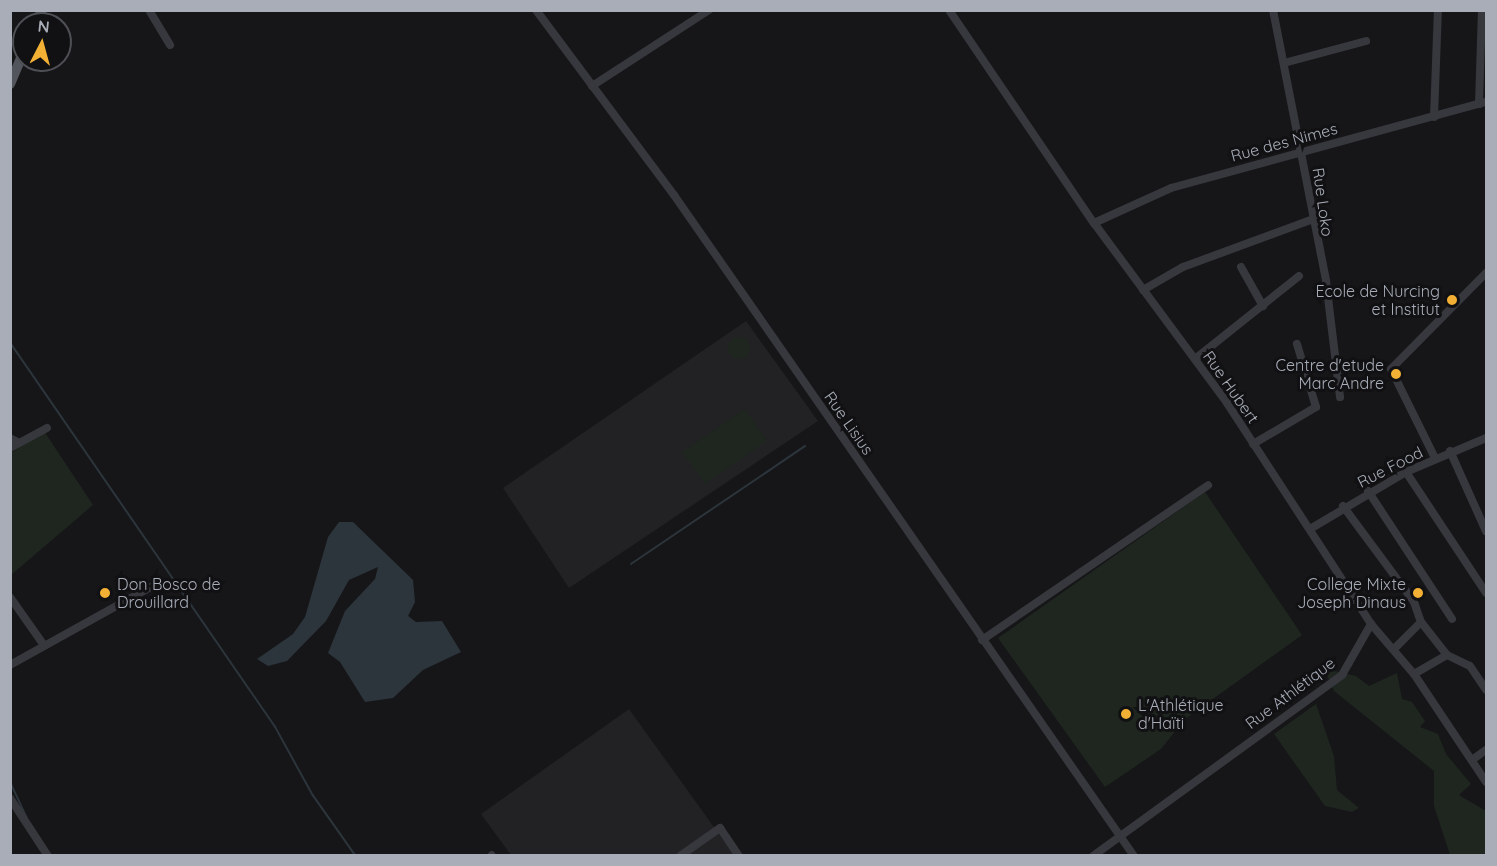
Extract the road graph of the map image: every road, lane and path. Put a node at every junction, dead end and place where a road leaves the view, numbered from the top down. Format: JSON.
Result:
{"nodes":[{"id":1,"x":149,"y":10,"type":"edge"},
{"id":2,"x":536,"y":10,"type":"edge"},
{"id":3,"x":709,"y":10,"type":"edge"},
{"id":4,"x":949,"y":10,"type":"edge"},
{"id":5,"x":1274,"y":10,"type":"edge"},
{"id":6,"x":1438,"y":10,"type":"edge"},
{"id":7,"x":1482,"y":10,"type":"edge"},
{"id":8,"x":1366,"y":41,"type":"dead end"},
{"id":9,"x":170,"y":45,"type":"dead end"},
{"id":10,"x":1284,"y":63,"type":"junction"},
{"id":11,"x":592,"y":86,"type":"junction"},
{"id":12,"x":1483,"y":103,"type":"edge"},
{"id":13,"x":1434,"y":117,"type":"junction"},
{"id":14,"x":1302,"y":151,"type":"junction"},
{"id":15,"x":1311,"y":220,"type":"junction"},
{"id":16,"x":1094,"y":223,"type":"junction"},
{"id":17,"x":1241,"y":267,"type":"dead end"},
{"id":18,"x":1486,"y":273,"type":"edge"},
{"id":19,"x":1299,"y":276,"type":"dead end"},
{"id":20,"x":1143,"y":290,"type":"junction"},
{"id":21,"x":1263,"y":306,"type":"junction"},
{"id":22,"x":1297,"y":344,"type":"dead end"},
{"id":23,"x":1195,"y":359,"type":"junction"},
{"id":24,"x":1340,"y":397,"type":"dead end"},
{"id":25,"x":47,"y":428,"type":"dead end"},
{"id":26,"x":10,"y":438,"type":"edge"},
{"id":27,"x":1486,"y":438,"type":"edge"},
{"id":28,"x":18,"y":443,"type":"junction"},
{"id":29,"x":1253,"y":444,"type":"junction"},
{"id":30,"x":10,"y":448,"type":"edge"},
{"id":31,"x":1450,"y":451,"type":"junction"},
{"id":32,"x":1436,"y":458,"type":"junction"},
{"id":33,"x":1406,"y":472,"type":"junction"},
{"id":34,"x":1208,"y":484,"type":"dead end"},
{"id":35,"x":1368,"y":492,"type":"junction"},
{"id":36,"x":1343,"y":506,"type":"junction"},
{"id":37,"x":1310,"y":529,"type":"junction"},
{"id":38,"x":1486,"y":531,"type":"edge"},
{"id":39,"x":158,"y":583,"type":"dead end"},
{"id":40,"x":1486,"y":593,"type":"edge"},
{"id":41,"x":10,"y":597,"type":"edge"},
{"id":42,"x":1452,"y":619,"type":"dead end"},
{"id":43,"x":1422,"y":622,"type":"junction"},
{"id":44,"x":1371,"y":624,"type":"junction"},
{"id":45,"x":982,"y":640,"type":"junction"},
{"id":46,"x":43,"y":644,"type":"junction"},
{"id":47,"x":1394,"y":649,"type":"junction"},
{"id":48,"x":1447,"y":655,"type":"junction"},
{"id":49,"x":10,"y":665,"type":"edge"},
{"id":50,"x":1414,"y":674,"type":"junction"},
{"id":51,"x":1486,"y":690,"type":"edge"},
{"id":52,"x":1486,"y":750,"type":"edge"},
{"id":53,"x":1472,"y":760,"type":"junction"},
{"id":54,"x":1486,"y":782,"type":"edge"},
{"id":55,"x":10,"y":798,"type":"edge"},
{"id":56,"x":1121,"y":836,"type":"junction"},
{"id":57,"x":48,"y":855,"type":"edge"},
{"id":58,"x":680,"y":855,"type":"edge"},
{"id":59,"x":739,"y":855,"type":"edge"},
{"id":60,"x":1093,"y":855,"type":"edge"},
{"id":61,"x":1134,"y":855,"type":"edge"}],
"edges":[{"from":1,"to":9,"type":"street"},
{"from":2,"to":11,"type":"street","name":"Rue Lisius"},
{"from":3,"to":11,"type":"street"},
{"from":4,"to":16,"type":"street","name":"Rue Hubert"},
{"from":5,"to":10,"type":"street","name":"Rue Loko"},
{"from":6,"to":13,"type":"street"},
{"from":7,"to":12,"type":"street"},
{"from":8,"to":10,"type":"street"},
{"from":10,"to":14,"type":"street","name":"Rue Loko"},
{"from":11,"to":45,"type":"street","name":"Rue Lisius"},
{"from":12,"to":13,"type":"street","name":"Rue des Nimes"},
{"from":13,"to":14,"type":"street","name":"Rue des Nimes"},
{"from":14,"to":15,"type":"street","name":"Rue Loko"},
{"from":14,"to":16,"type":"street","name":"Rue des Nimes"},
{"from":15,"to":20,"type":"street"},
{"from":15,"to":24,"type":"street","name":"Rue Loko"},
{"from":16,"to":20,"type":"street","name":"Rue Hubert"},
{"from":17,"to":21,"type":"street"},
{"from":18,"to":32,"type":"street"},
{"from":19,"to":21,"type":"street"},
{"from":20,"to":23,"type":"street","name":"Rue Hubert"},
{"from":21,"to":23,"type":"street"},
{"from":22,"to":29,"type":"street"},
{"from":23,"to":29,"type":"street","name":"Rue Hubert"},
{"from":25,"to":28,"type":"street"},
{"from":26,"to":28,"type":"street"},
{"from":27,"to":31,"type":"street","name":"Rue Food"},
{"from":28,"to":30,"type":"street"},
{"from":29,"to":37,"type":"street","name":"Rue Hubert"},
{"from":31,"to":32,"type":"street","name":"Rue Food"},
{"from":31,"to":38,"type":"street"},
{"from":32,"to":33,"type":"street","name":"Rue Food"},
{"from":33,"to":35,"type":"street","name":"Rue Food"},
{"from":33,"to":40,"type":"street"},
{"from":34,"to":45,"type":"street"},
{"from":35,"to":36,"type":"street","name":"Rue Food"},
{"from":35,"to":42,"type":"street"},
{"from":36,"to":37,"type":"street","name":"Rue Food"},
{"from":36,"to":43,"type":"street"},
{"from":37,"to":44,"type":"street","name":"Rue Hubert"},
{"from":39,"to":46,"type":"street"},
{"from":41,"to":46,"type":"street"},
{"from":43,"to":47,"type":"street"},
{"from":43,"to":48,"type":"street"},
{"from":44,"to":47,"type":"street","name":"Rue Hubert"},
{"from":44,"to":56,"type":"street","name":"Rue Athlétique"},
{"from":45,"to":56,"type":"street","name":"Rue Lisius"},
{"from":46,"to":49,"type":"street"},
{"from":47,"to":50,"type":"street","name":"Rue Hubert"},
{"from":48,"to":50,"type":"street"},
{"from":48,"to":51,"type":"street"},
{"from":50,"to":53,"type":"street","name":"Rue Hubert"},
{"from":52,"to":53,"type":"street"},
{"from":53,"to":54,"type":"street","name":"Rue Hubert"},
{"from":55,"to":57,"type":"street"},
{"from":56,"to":60,"type":"street","name":"Rue Athlétique"},
{"from":56,"to":61,"type":"street","name":"Rue Lisius"},
{"from":58,"to":59,"type":"street"}]}
